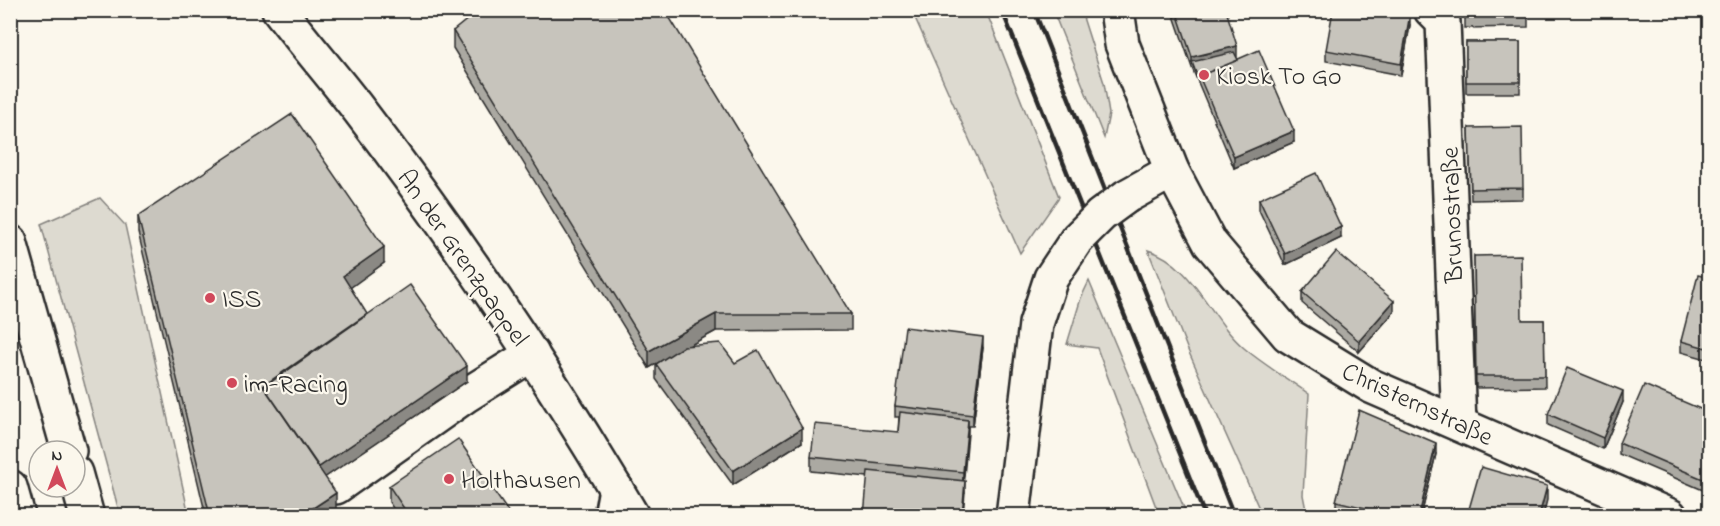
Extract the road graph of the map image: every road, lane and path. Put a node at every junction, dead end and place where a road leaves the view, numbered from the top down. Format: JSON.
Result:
{"nodes":[{"id":1,"x":279,"y":10,"type":"edge"},
{"id":2,"x":1117,"y":10,"type":"edge"},
{"id":3,"x":1431,"y":10,"type":"edge"},
{"id":4,"x":1172,"y":171,"type":"junction"},
{"id":5,"x":11,"y":244,"type":"edge"},
{"id":6,"x":532,"y":354,"type":"junction"},
{"id":7,"x":1459,"y":424,"type":"junction"},
{"id":8,"x":66,"y":439,"type":"edge"},
{"id":9,"x":336,"y":487,"type":"dead end"},
{"id":10,"x":10,"y":488,"type":"edge"},
{"id":11,"x":82,"y":499,"type":"edge"},
{"id":12,"x":620,"y":507,"type":"edge"},
{"id":13,"x":18,"y":516,"type":"edge"},
{"id":14,"x":87,"y":516,"type":"edge"},
{"id":15,"x":1013,"y":516,"type":"edge"},
{"id":16,"x":1670,"y":516,"type":"edge"}],
"edges":[{"from":1,"to":6,"type":"main road","name":"An der Grenzpappel"},
{"from":2,"to":4,"type":"main road","name":"Christernstraße"},
{"from":3,"to":7,"type":"main road","name":"Brunostraße"},
{"from":4,"to":7,"type":"main road","name":"Christernstraße"},
{"from":4,"to":15,"type":"main road","bridge":true},
{"from":5,"to":8,"type":"main road"},
{"from":6,"to":9,"type":"main road"},
{"from":6,"to":12,"type":"main road","name":"An der Grenzpappel"},
{"from":7,"to":16,"type":"main road","name":"Christernstraße"},
{"from":10,"to":13,"type":"main road"},
{"from":11,"to":14,"type":"main road"}]}
